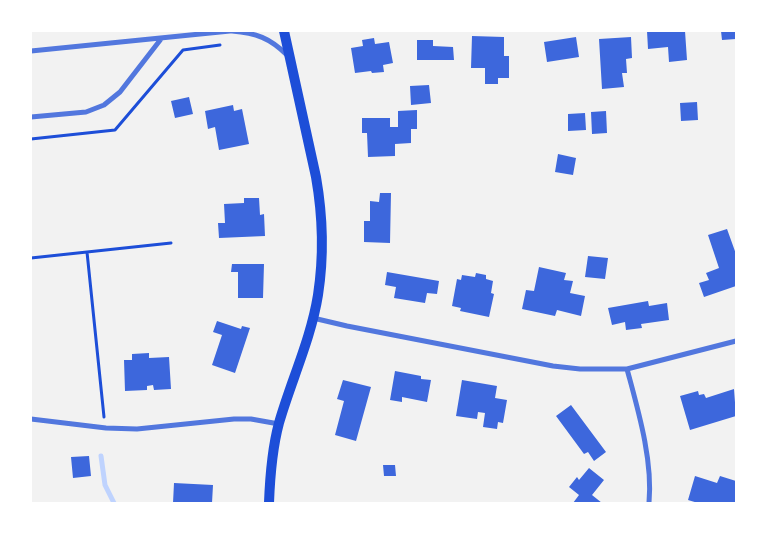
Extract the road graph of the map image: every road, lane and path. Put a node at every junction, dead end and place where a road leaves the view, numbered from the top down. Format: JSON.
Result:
{"nodes":[{"id":1,"x":231,"y":31,"type":"edge"},
{"id":2,"x":284,"y":31,"type":"edge"},
{"id":3,"x":161,"y":38,"type":"junction"},
{"id":4,"x":222,"y":45,"type":"dead end"},
{"id":5,"x":31,"y":50,"type":"edge"},
{"id":6,"x":289,"y":57,"type":"junction"},
{"id":7,"x":31,"y":117,"type":"edge"},
{"id":8,"x":31,"y":139,"type":"edge"},
{"id":9,"x":171,"y":243,"type":"dead end"},
{"id":10,"x":87,"y":252,"type":"junction"},
{"id":11,"x":31,"y":258,"type":"edge"},
{"id":12,"x":313,"y":318,"type":"junction"},
{"id":13,"x":736,"y":341,"type":"edge"},
{"id":14,"x":627,"y":369,"type":"junction"},
{"id":15,"x":31,"y":419,"type":"edge"},
{"id":16,"x":279,"y":424,"type":"junction"},
{"id":17,"x":106,"y":428,"type":"junction"},
{"id":18,"x":269,"y":503,"type":"edge"},
{"id":19,"x":649,"y":503,"type":"edge"}],
"edges":[{"from":1,"to":3,"type":"street"},
{"from":1,"to":6,"type":"street"},
{"from":2,"to":6,"type":"main road"},
{"from":3,"to":5,"type":"street"},
{"from":3,"to":7,"type":"street"},
{"from":4,"to":8,"type":"path"},
{"from":6,"to":12,"type":"main road"},
{"from":9,"to":10,"type":"path"},
{"from":10,"to":11,"type":"path"},
{"from":10,"to":17,"type":"path"},
{"from":12,"to":14,"type":"street"},
{"from":12,"to":16,"type":"main road"},
{"from":13,"to":14,"type":"street"},
{"from":14,"to":19,"type":"street"},
{"from":15,"to":17,"type":"street"},
{"from":16,"to":17,"type":"street"},
{"from":16,"to":18,"type":"main road"}]}
